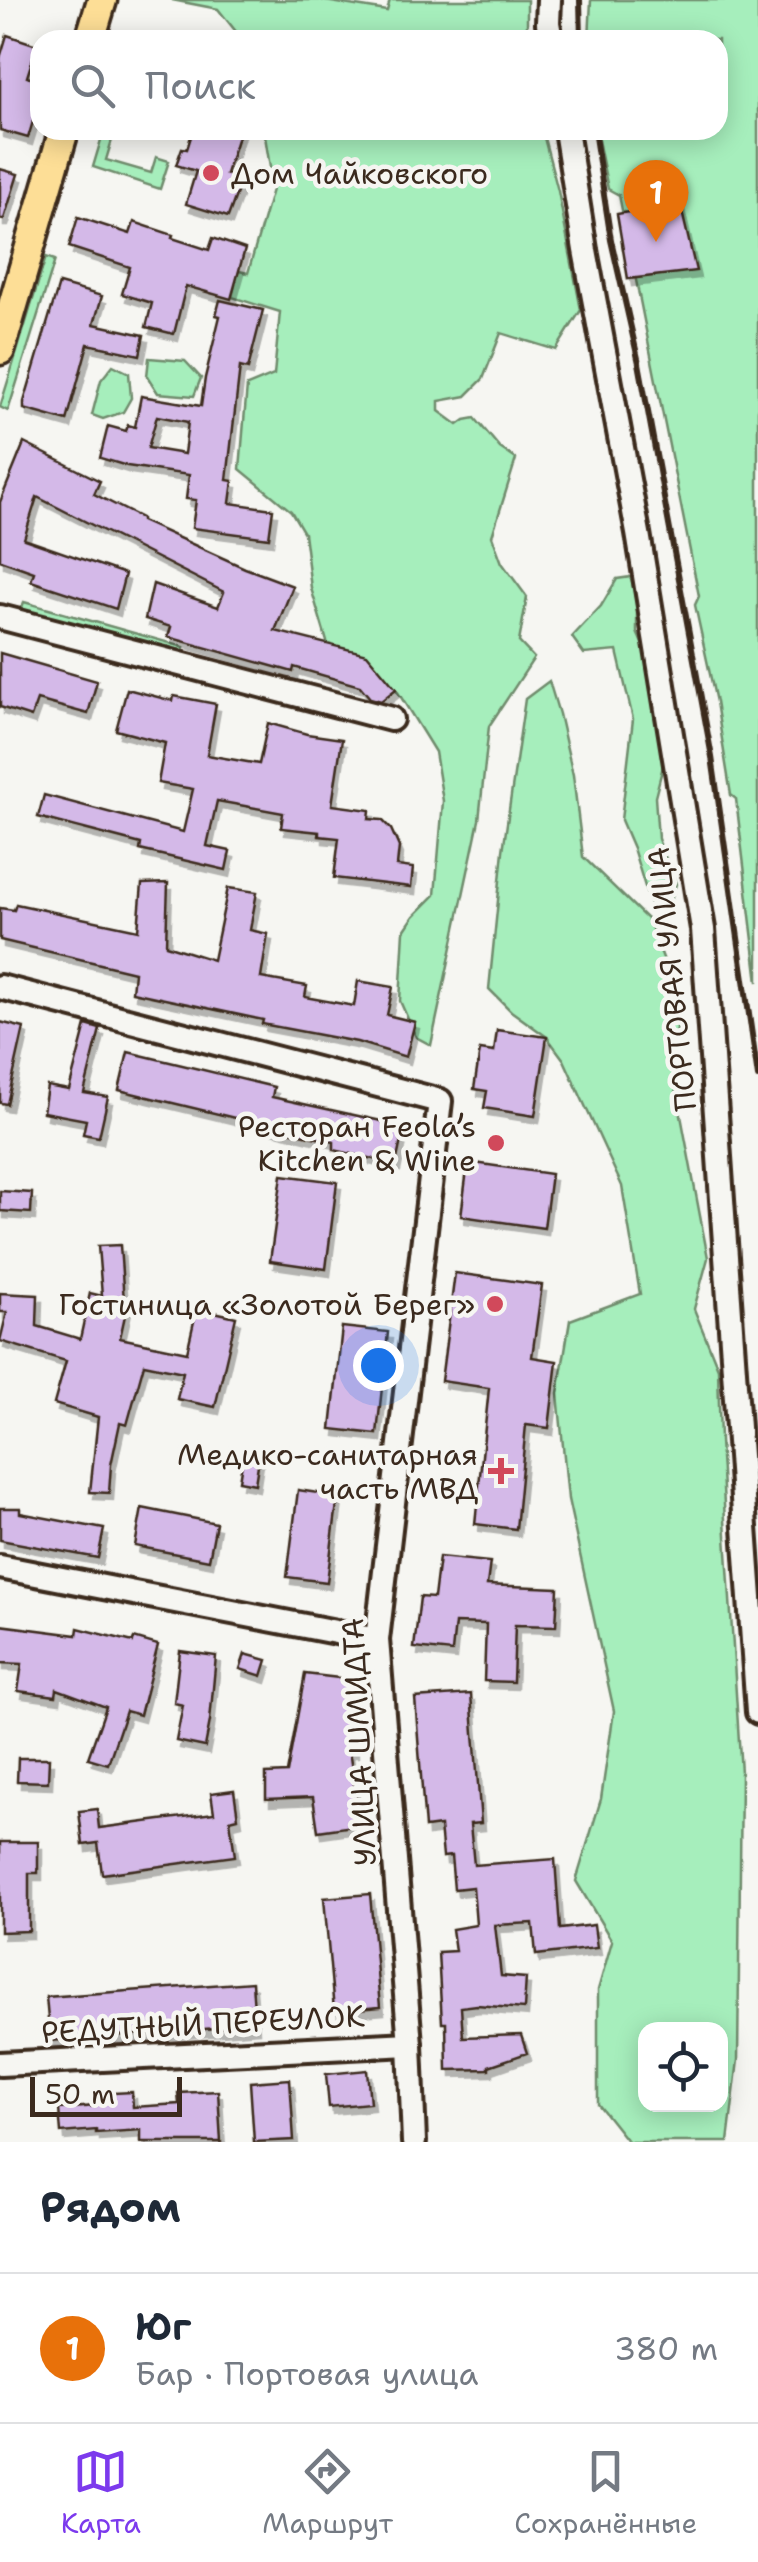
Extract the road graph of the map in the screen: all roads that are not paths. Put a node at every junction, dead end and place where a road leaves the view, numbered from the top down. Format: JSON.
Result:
{"nodes":[{"id":1,"x":102,"y":0,"type":"edge"},
{"id":2,"x":549,"y":0,"type":"edge"},
{"id":3,"x":93,"y":30,"type":"edge"},
{"id":4,"x":549,"y":30,"type":"edge"},
{"id":5,"x":61,"y":140,"type":"edge"},
{"id":6,"x":568,"y":140,"type":"edge"},
{"id":7,"x":0,"y":350,"type":"edge"},
{"id":8,"x":0,"y":617,"type":"edge"},
{"id":9,"x":391,"y":719,"type":"dead end"},
{"id":10,"x":0,"y":987,"type":"edge"},
{"id":11,"x":0,"y":1568,"type":"edge"},
{"id":12,"x":377,"y":1640,"type":"junction"},
{"id":13,"x":758,"y":1712,"type":"edge"},
{"id":14,"x":410,"y":2044,"type":"junction"},
{"id":15,"x":0,"y":2064,"type":"edge"},
{"id":16,"x":414,"y":2142,"type":"edge"}],
"edges":[{"from":1,"to":3,"type":"main road"},
{"from":2,"to":4,"type":"street"},
{"from":5,"to":7,"type":"main road"},
{"from":6,"to":13,"type":"street","name":"ПОРТОВАЯ УЛИЦА"},
{"from":8,"to":9,"type":"street"},
{"from":10,"to":12,"type":"street","name":"УЛИЦА ШМИДТА"},
{"from":11,"to":12,"type":"street"},
{"from":12,"to":14,"type":"street","name":"УЛИЦА ШМИДТА"},
{"from":14,"to":15,"type":"street","name":"РЕДУТНЫЙ ПЕРЕУЛОК"},
{"from":14,"to":16,"type":"street","name":"УЛИЦА ШМИДТА"}]}
